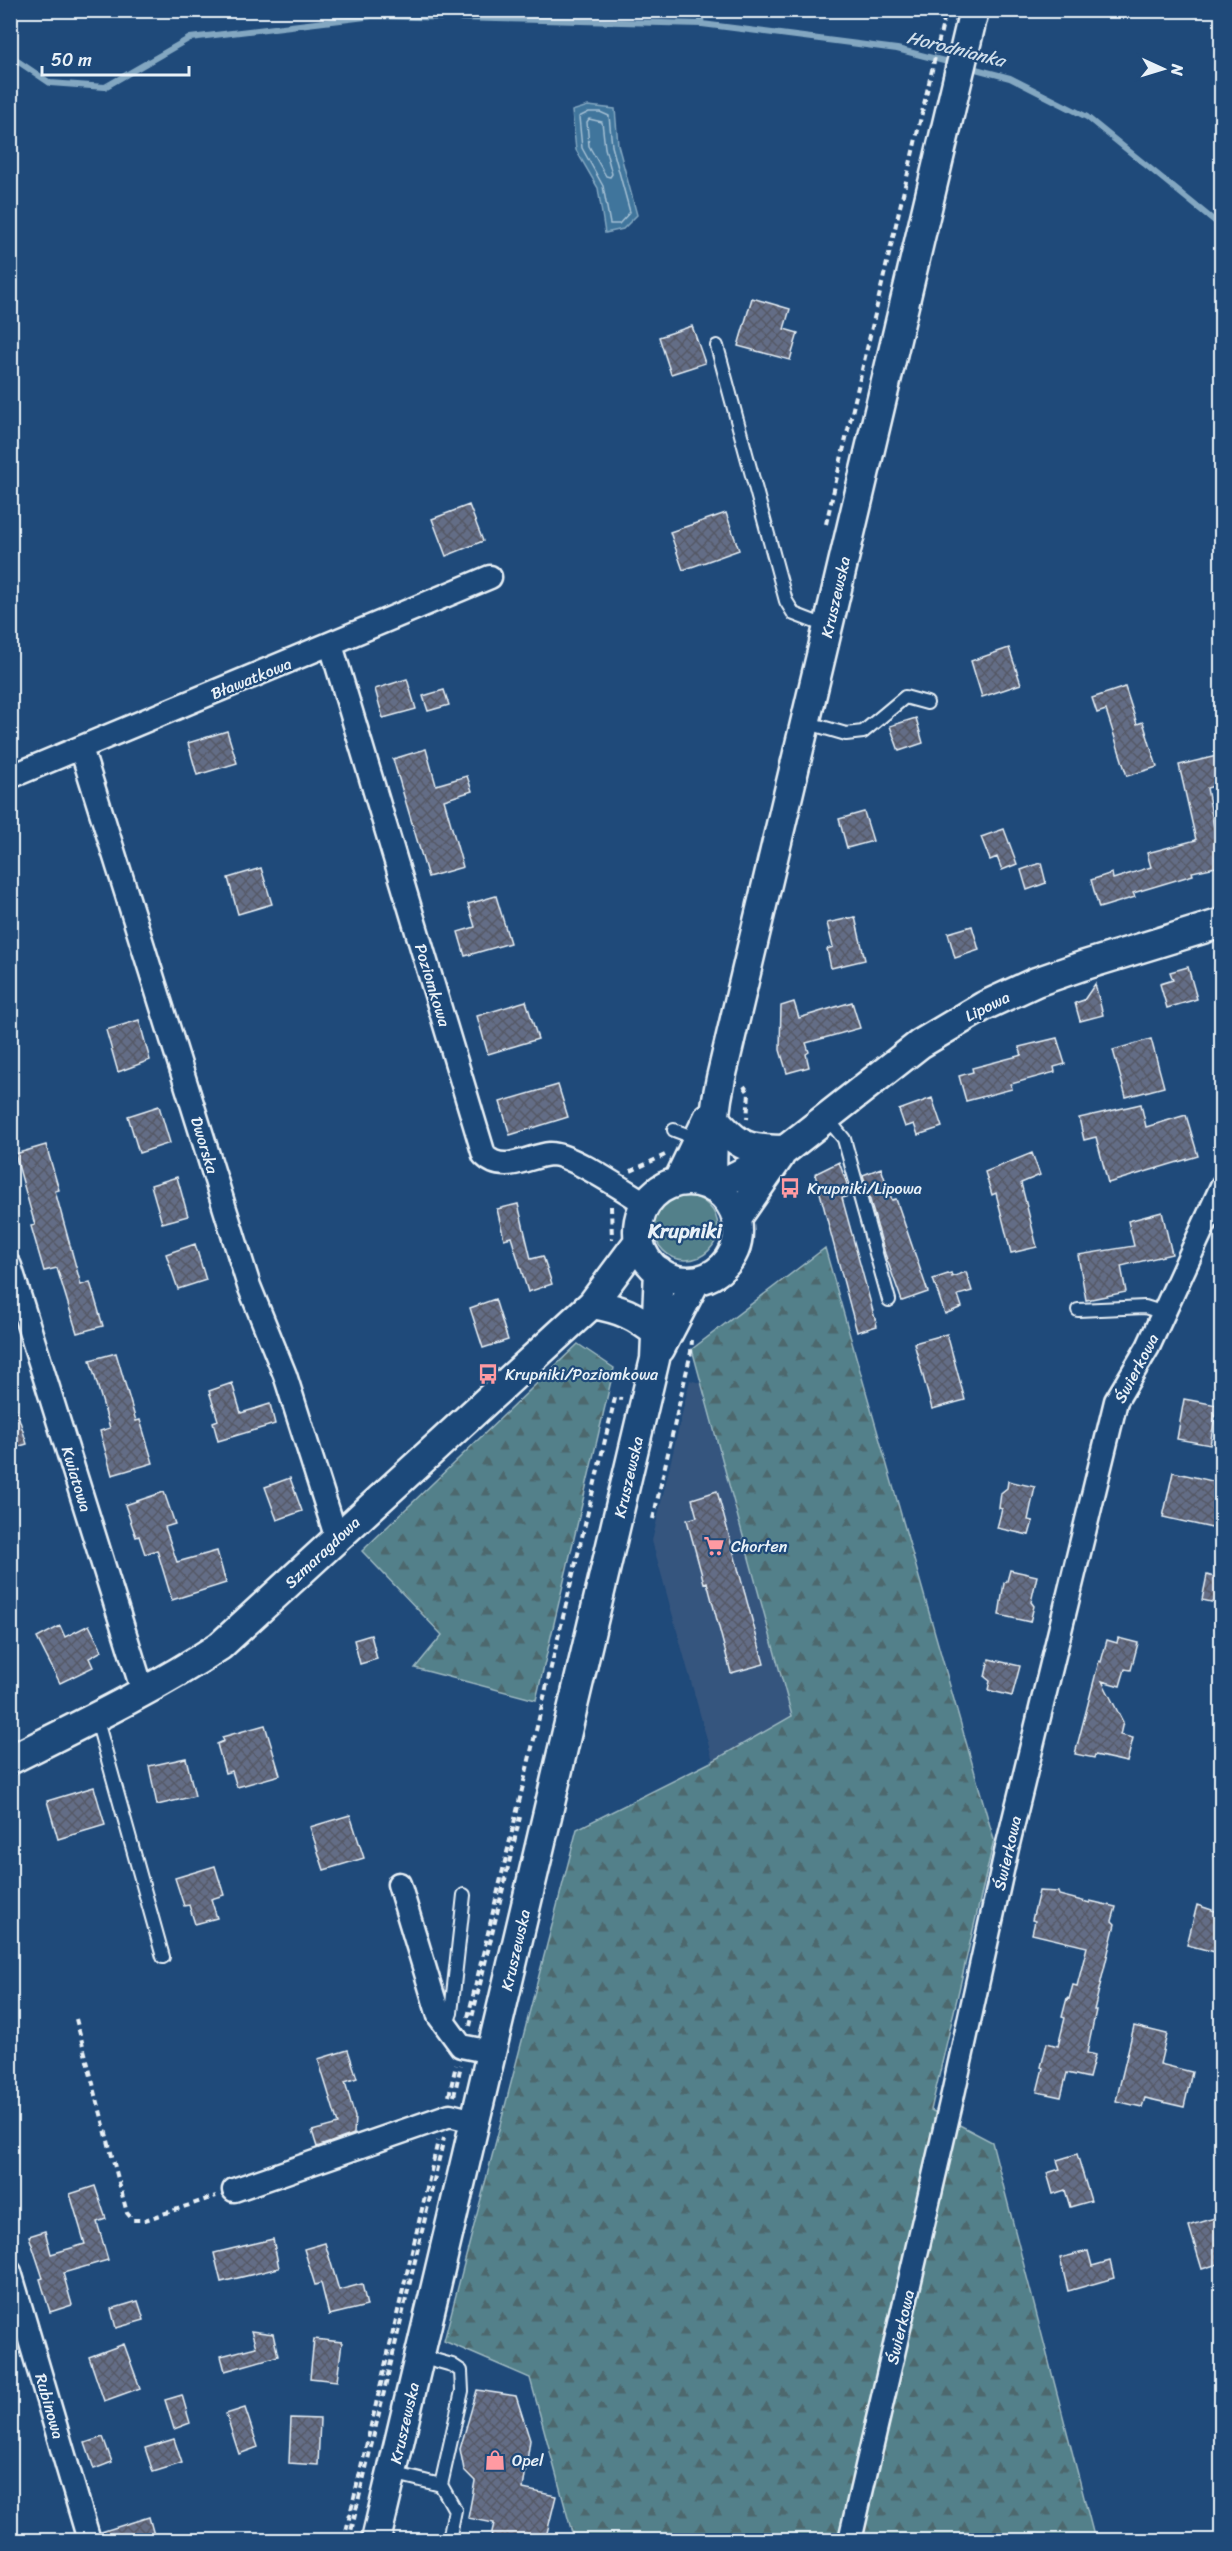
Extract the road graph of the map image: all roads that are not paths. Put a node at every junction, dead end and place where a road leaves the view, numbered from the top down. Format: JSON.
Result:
{"nodes":[{"id":1,"x":961,"y":24,"type":"edge"},
{"id":2,"x":717,"y":346,"type":"dead end"},
{"id":3,"x":490,"y":577,"type":"dead end"},
{"id":4,"x":828,"y":627,"type":"junction"},
{"id":5,"x":331,"y":645,"type":"junction"},
{"id":6,"x":927,"y":703,"type":"dead end"},
{"id":7,"x":805,"y":722,"type":"junction"},
{"id":8,"x":81,"y":748,"type":"junction"},
{"id":9,"x":10,"y":777,"type":"edge"},
{"id":10,"x":1221,"y":923,"type":"edge"},
{"id":11,"x":826,"y":1117,"type":"junction"},
{"id":12,"x":701,"y":1122,"type":"junction"},
{"id":13,"x":785,"y":1150,"type":"junction"},
{"id":14,"x":678,"y":1181,"type":"junction"},
{"id":15,"x":1221,"y":1186,"type":"edge"},
{"id":16,"x":713,"y":1188,"type":"junction"},
{"id":17,"x":645,"y":1203,"type":"junction"},
{"id":18,"x":737,"y":1218,"type":"junction"},
{"id":19,"x":625,"y":1242,"type":"junction"},
{"id":20,"x":10,"y":1266,"type":"edge"},
{"id":21,"x":659,"y":1271,"type":"junction"},
{"id":22,"x":695,"y":1282,"type":"junction"},
{"id":23,"x":596,"y":1300,"type":"junction"},
{"id":24,"x":890,"y":1300,"type":"dead end"},
{"id":25,"x":1078,"y":1310,"type":"dead end"},
{"id":26,"x":1164,"y":1313,"type":"junction"},
{"id":27,"x":656,"y":1346,"type":"junction"},
{"id":28,"x":336,"y":1539,"type":"junction"},
{"id":29,"x":143,"y":1692,"type":"junction"},
{"id":30,"x":96,"y":1717,"type":"junction"},
{"id":31,"x":10,"y":1760,"type":"edge"},
{"id":32,"x":399,"y":1884,"type":"dead end"},
{"id":33,"x":464,"y":1895,"type":"dead end"},
{"id":34,"x":163,"y":1957,"type":"dead end"},
{"id":35,"x":446,"y":2026,"type":"junction"},
{"id":36,"x":491,"y":2052,"type":"junction"},
{"id":37,"x":474,"y":2121,"type":"junction"},
{"id":38,"x":234,"y":2190,"type":"road end"},
{"id":39,"x":10,"y":2271,"type":"edge"},
{"id":40,"x":420,"y":2356,"type":"junction"},
{"id":41,"x":392,"y":2473,"type":"junction"},
{"id":42,"x":441,"y":2485,"type":"junction"},
{"id":43,"x":89,"y":2541,"type":"edge"},
{"id":44,"x":376,"y":2541,"type":"edge"},
{"id":45,"x":449,"y":2541,"type":"edge"},
{"id":46,"x":850,"y":2541,"type":"edge"}],
"edges":[{"from":1,"to":4,"type":"street","name":"Kruszewska"},
{"from":2,"to":4,"type":"lane"},
{"from":3,"to":5,"type":"street","name":"Bławatkowa"},
{"from":4,"to":7,"type":"street","name":"Kruszewska"},
{"from":5,"to":8,"type":"street","name":"Bławatkowa"},
{"from":5,"to":17,"type":"street","name":"Poziomkowa"},
{"from":6,"to":7,"type":"lane"},
{"from":7,"to":12,"type":"street","name":"Kruszewska"},
{"from":8,"to":9,"type":"street","name":"Bławatkowa"},
{"from":8,"to":28,"type":"street","name":"Dworska"},
{"from":10,"to":11,"type":"street","name":"Lipowa"},
{"from":11,"to":13,"type":"street","name":"Lipowa"},
{"from":11,"to":24,"type":"lane"},
{"from":12,"to":13,"type":"street"},
{"from":12,"to":14,"type":"street","name":"Kruszewska"},
{"from":12,"to":16,"type":"street","name":"Kruszewska"},
{"from":13,"to":16,"type":"street","name":"Lipowa"},
{"from":13,"to":18,"type":"street","name":"Lipowa"},
{"from":14,"to":16,"type":"street"},
{"from":14,"to":17,"type":"street"},
{"from":15,"to":26,"type":"street","name":"Świerkowa"},
{"from":16,"to":18,"type":"street"},
{"from":17,"to":19,"type":"street"},
{"from":18,"to":22,"type":"street"},
{"from":19,"to":21,"type":"street"},
{"from":19,"to":23,"type":"street","name":"Szmaragdowa"},
{"from":20,"to":29,"type":"street","name":"Kwiatowa"},
{"from":21,"to":22,"type":"street"},
{"from":21,"to":23,"type":"street","name":"Szmaragdowa"},
{"from":21,"to":27,"type":"street","name":"Kruszewska"},
{"from":22,"to":27,"type":"street","name":"Kruszewska"},
{"from":23,"to":27,"type":"street"},
{"from":23,"to":28,"type":"street","name":"Szmaragdowa"},
{"from":25,"to":26,"type":"lane"},
{"from":26,"to":46,"type":"street","name":"Świerkowa"},
{"from":27,"to":36,"type":"street","name":"Kruszewska"},
{"from":28,"to":29,"type":"street","name":"Szmaragdowa"},
{"from":29,"to":30,"type":"street","name":"Szmaragdowa"},
{"from":30,"to":31,"type":"street","name":"Szmaragdowa"},
{"from":30,"to":34,"type":"lane"},
{"from":32,"to":35,"type":"street"},
{"from":33,"to":35,"type":"lane"},
{"from":35,"to":36,"type":"street"},
{"from":36,"to":37,"type":"street","name":"Kruszewska"},
{"from":37,"to":38,"type":"street"},
{"from":37,"to":40,"type":"street","name":"Kruszewska"},
{"from":39,"to":43,"type":"street","name":"Rubinowa"},
{"from":40,"to":41,"type":"street","name":"Kruszewska"},
{"from":40,"to":42,"type":"lane"},
{"from":41,"to":42,"type":"lane"},
{"from":41,"to":44,"type":"street","name":"Kruszewska"},
{"from":42,"to":45,"type":"lane"}]}
